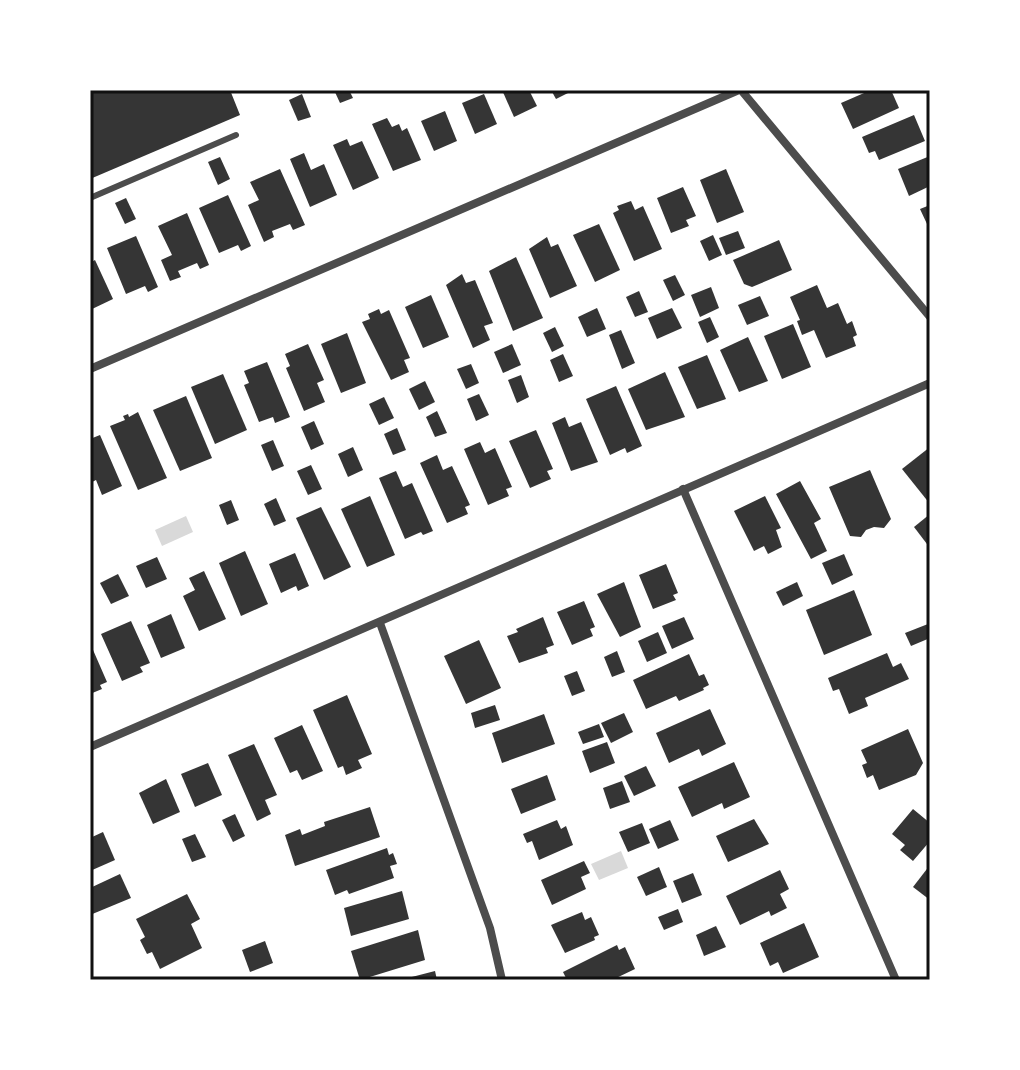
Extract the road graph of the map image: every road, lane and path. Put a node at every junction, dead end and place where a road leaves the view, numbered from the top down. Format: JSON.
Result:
{"nodes":[{"id":1,"x":740,"y":90,"type":"edge"},
{"id":2,"x":236,"y":135,"type":"dead end"},
{"id":3,"x":90,"y":198,"type":"edge"},
{"id":4,"x":930,"y":317,"type":"edge"},
{"id":5,"x":90,"y":369,"type":"edge"},
{"id":6,"x":930,"y":383,"type":"edge"},
{"id":7,"x":683,"y":489,"type":"junction"},
{"id":8,"x":380,"y":623,"type":"junction"},
{"id":9,"x":90,"y":747,"type":"edge"},
{"id":10,"x":502,"y":980,"type":"edge"},
{"id":11,"x":896,"y":980,"type":"edge"}],
"edges":[{"from":1,"to":4,"type":"street"},
{"from":1,"to":5,"type":"street"},
{"from":2,"to":3,"type":"lane"},
{"from":6,"to":7,"type":"street"},
{"from":7,"to":8,"type":"street"},
{"from":7,"to":11,"type":"street"},
{"from":8,"to":9,"type":"street"},
{"from":8,"to":10,"type":"street"}]}
